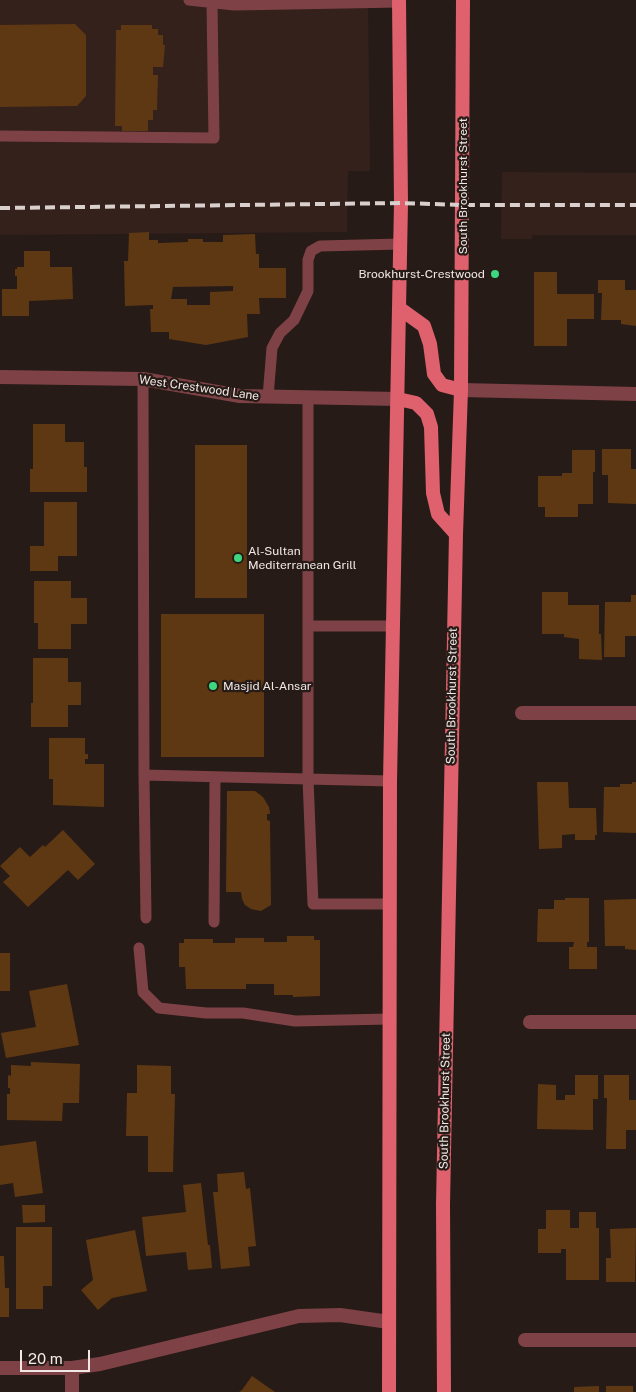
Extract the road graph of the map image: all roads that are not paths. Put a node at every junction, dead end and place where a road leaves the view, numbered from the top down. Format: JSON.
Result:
{"nodes":[{"id":1,"x":189,"y":0,"type":"edge"},
{"id":2,"x":463,"y":0,"type":"edge"},
{"id":3,"x":399,"y":1,"type":"edge"},
{"id":4,"x":212,"y":2,"type":"junction"},
{"id":5,"x":0,"y":136,"type":"edge"},
{"id":6,"x":401,"y":244,"type":"junction"},
{"id":7,"x":399,"y":308,"type":"junction"},
{"id":8,"x":0,"y":377,"type":"edge"},
{"id":9,"x":143,"y":379,"type":"junction"},
{"id":10,"x":461,"y":390,"type":"junction"},
{"id":11,"x":636,"y":394,"type":"edge"},
{"id":12,"x":268,"y":397,"type":"junction"},
{"id":13,"x":308,"y":397,"type":"junction"},
{"id":14,"x":398,"y":399,"type":"junction"},
{"id":15,"x":456,"y":534,"type":"junction"},
{"id":16,"x":308,"y":626,"type":"junction"},
{"id":17,"x":394,"y":626,"type":"junction"},
{"id":18,"x":522,"y":713,"type":"dead end"},
{"id":19,"x":636,"y":713,"type":"edge"},
{"id":20,"x":144,"y":775,"type":"junction"},
{"id":21,"x":216,"y":777,"type":"junction"},
{"id":22,"x":308,"y":779,"type":"junction"},
{"id":23,"x":390,"y":781,"type":"junction"},
{"id":24,"x":390,"y":904,"type":"junction"},
{"id":25,"x":146,"y":918,"type":"dead end"},
{"id":26,"x":214,"y":922,"type":"dead end"},
{"id":27,"x":139,"y":948,"type":"dead end"},
{"id":28,"x":390,"y":1019,"type":"junction"},
{"id":29,"x":530,"y":1022,"type":"dead end"},
{"id":30,"x":636,"y":1022,"type":"edge"},
{"id":31,"x":389,"y":1322,"type":"junction"},
{"id":32,"x":525,"y":1340,"type":"dead end"},
{"id":33,"x":636,"y":1340,"type":"edge"},
{"id":34,"x":0,"y":1368,"type":"edge"},
{"id":35,"x":72,"y":1368,"type":"junction"},
{"id":36,"x":72,"y":1392,"type":"edge"},
{"id":37,"x":389,"y":1392,"type":"edge"},
{"id":38,"x":444,"y":1392,"type":"edge"}],
"edges":[{"from":1,"to":4,"type":"lane"},
{"from":2,"to":10,"type":"main road","name":"South Brookhurst Street"},
{"from":3,"to":4,"type":"lane"},
{"from":3,"to":6,"type":"main road"},
{"from":4,"to":5,"type":"lane"},
{"from":6,"to":7,"type":"main road"},
{"from":6,"to":12,"type":"lane"},
{"from":7,"to":10,"type":"main road"},
{"from":7,"to":14,"type":"main road"},
{"from":8,"to":9,"type":"street","name":"West Crestwood Lane"},
{"from":9,"to":12,"type":"street","name":"West Crestwood Lane"},
{"from":9,"to":20,"type":"lane"},
{"from":10,"to":11,"type":"street"},
{"from":10,"to":15,"type":"main road","name":"South Brookhurst Street"},
{"from":12,"to":13,"type":"street","name":"West Crestwood Lane"},
{"from":13,"to":14,"type":"street","name":"West Crestwood Lane"},
{"from":13,"to":16,"type":"lane"},
{"from":14,"to":15,"type":"main road"},
{"from":14,"to":17,"type":"main road"},
{"from":15,"to":38,"type":"main road","name":"South Brookhurst Street"},
{"from":16,"to":17,"type":"lane"},
{"from":16,"to":22,"type":"lane"},
{"from":17,"to":23,"type":"main road"},
{"from":18,"to":19,"type":"street"},
{"from":20,"to":21,"type":"lane"},
{"from":20,"to":25,"type":"lane"},
{"from":21,"to":22,"type":"lane"},
{"from":21,"to":26,"type":"lane"},
{"from":22,"to":23,"type":"lane"},
{"from":22,"to":24,"type":"lane"},
{"from":23,"to":24,"type":"main road"},
{"from":24,"to":28,"type":"main road"},
{"from":27,"to":28,"type":"lane"},
{"from":28,"to":31,"type":"main road"},
{"from":29,"to":30,"type":"street"},
{"from":31,"to":35,"type":"street"},
{"from":31,"to":37,"type":"main road"},
{"from":32,"to":33,"type":"street"},
{"from":34,"to":35,"type":"street"},
{"from":35,"to":36,"type":"street"}]}
